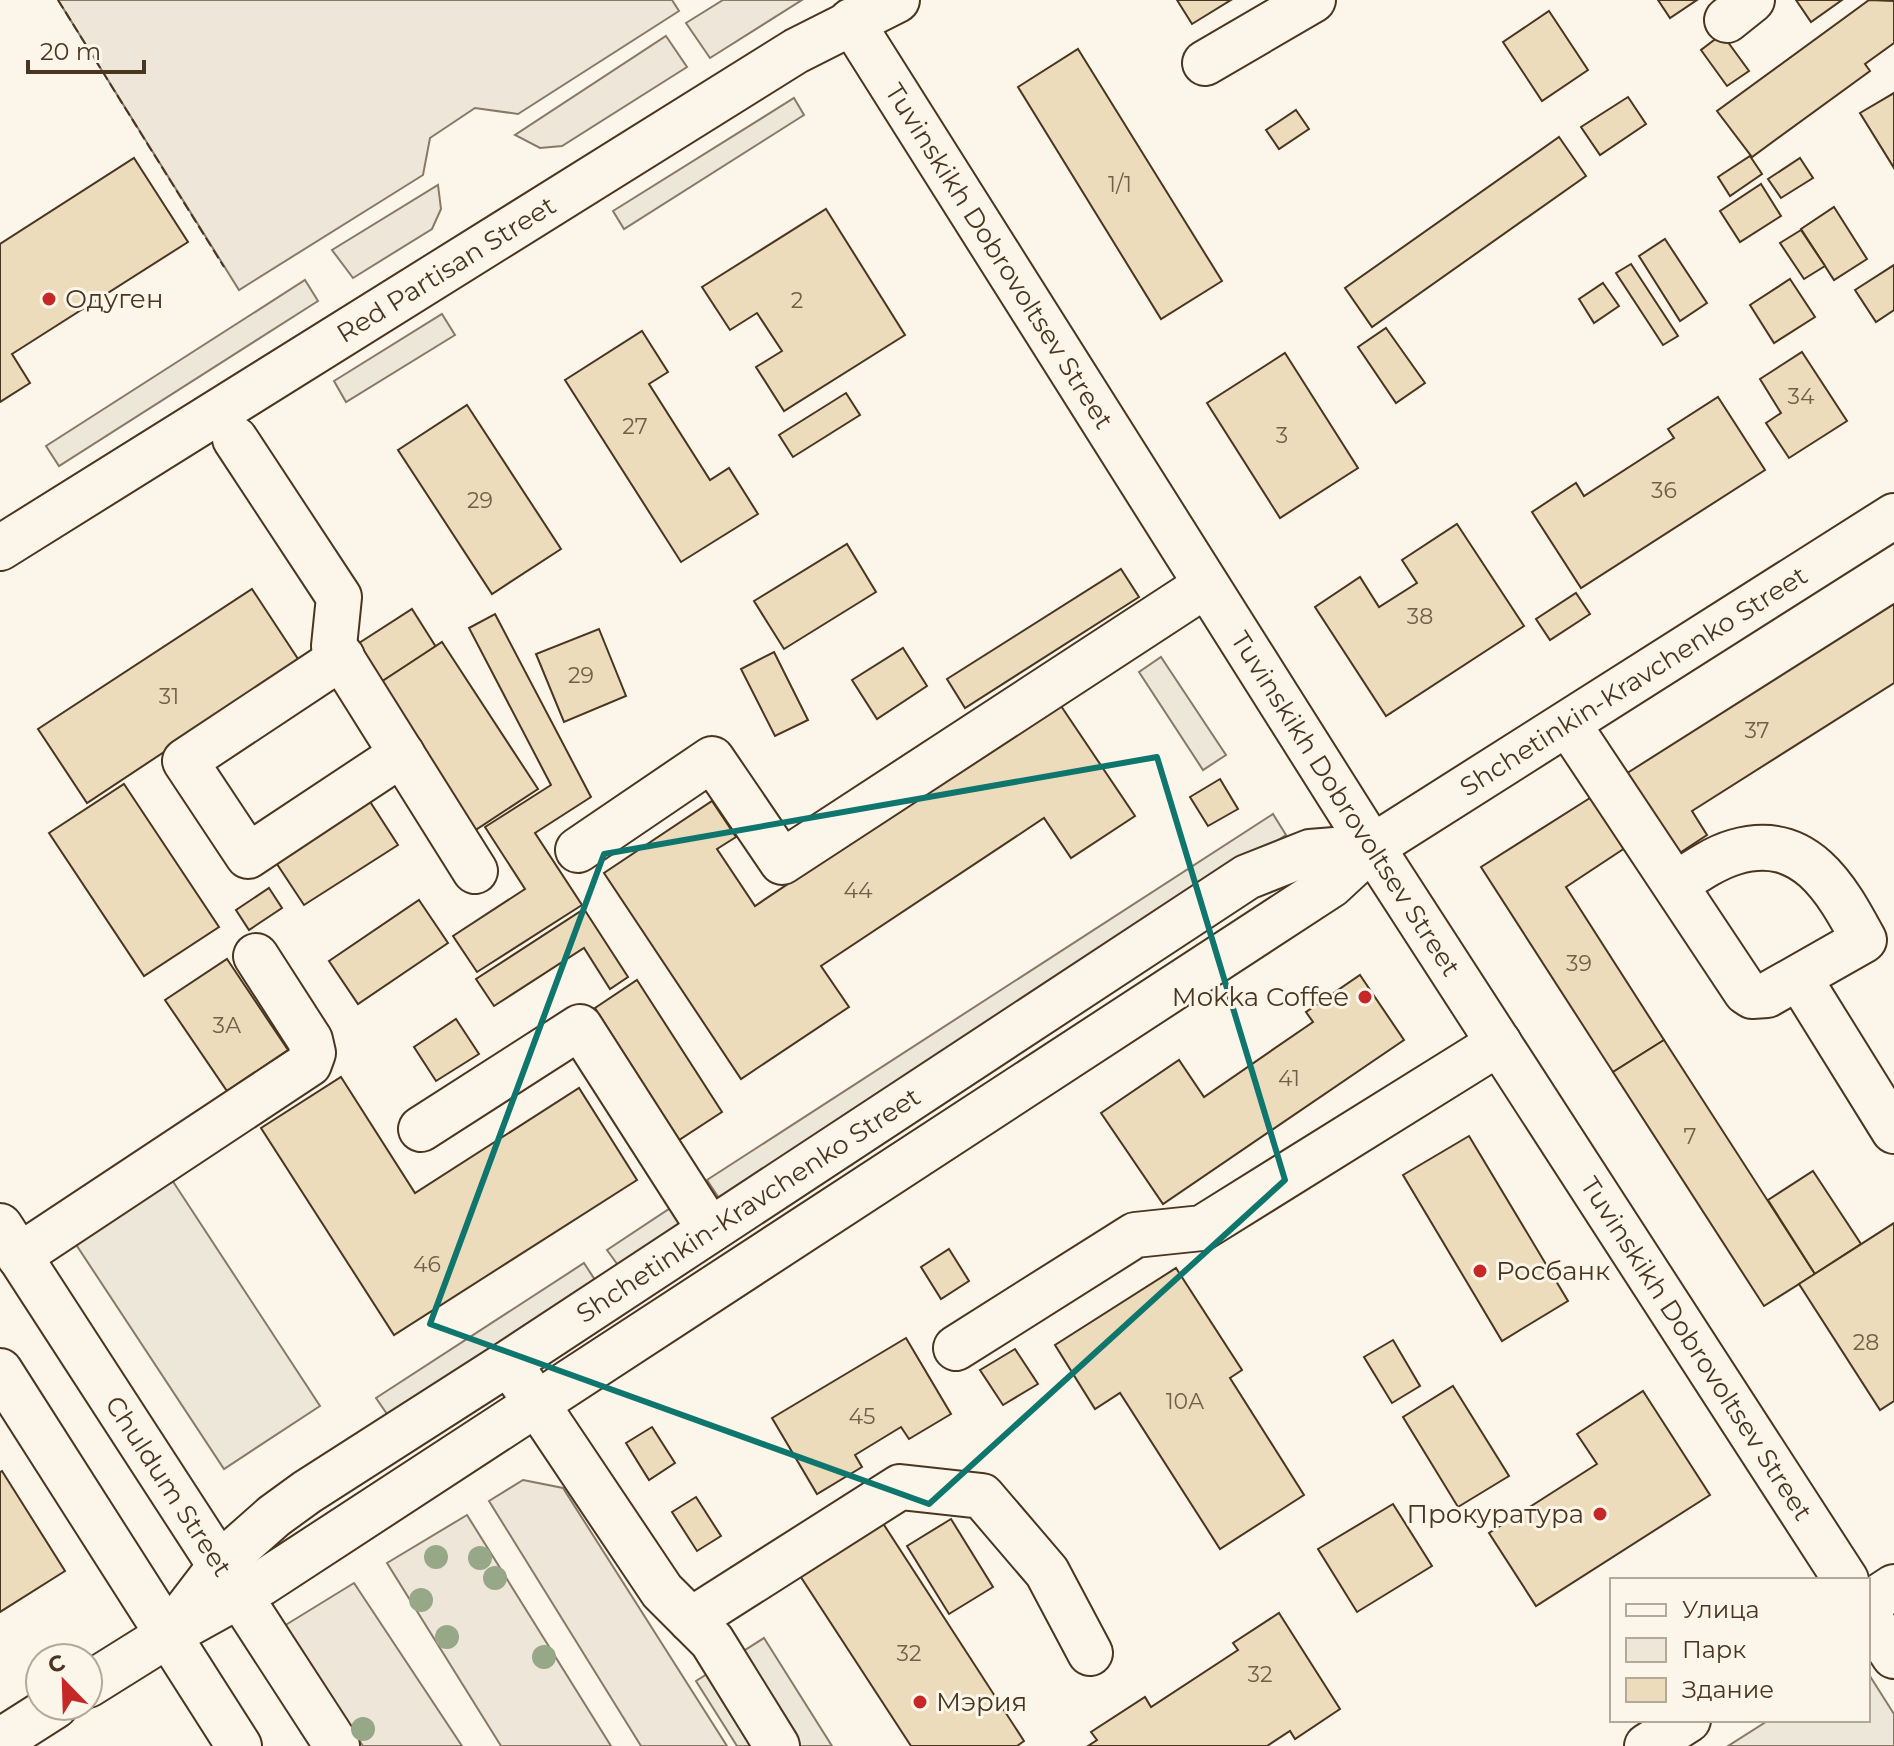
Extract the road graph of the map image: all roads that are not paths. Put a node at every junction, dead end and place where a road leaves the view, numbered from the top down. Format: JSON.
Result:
{"nodes":[{"id":1,"x":1313,"y":0,"type":"edge"},
{"id":2,"x":880,"y":7,"type":"edge"},
{"id":3,"x":1205,"y":63,"type":"dead end"},
{"id":4,"x":235,"y":439,"type":"dead end"},
{"id":5,"x":1894,"y":516,"type":"edge"},
{"id":6,"x":0,"y":548,"type":"edge"},
{"id":7,"x":1206,"y":585,"type":"junction"},
{"id":8,"x":342,"y":657,"type":"junction"},
{"id":9,"x":1568,"y":724,"type":"junction"},
{"id":10,"x":402,"y":754,"type":"junction"},
{"id":11,"x":1372,"y":847,"type":"junction"},
{"id":12,"x":578,"y":850,"type":"dead end"},
{"id":13,"x":475,"y":871,"type":"dead end"},
{"id":14,"x":1675,"y":885,"type":"junction"},
{"id":15,"x":1879,"y":934,"type":"edge"},
{"id":16,"x":256,"y":956,"type":"dead end"},
{"id":17,"x":1799,"y":978,"type":"junction"},
{"id":18,"x":1499,"y":1043,"type":"junction"},
{"id":19,"x":421,"y":1129,"type":"dead end"},
{"id":20,"x":1894,"y":1131,"type":"edge"},
{"id":21,"x":710,"y":1230,"type":"junction"},
{"id":22,"x":10,"y":1241,"type":"edge"},
{"id":23,"x":956,"y":1348,"type":"dead end"},
{"id":24,"x":510,"y":1362,"type":"junction"},
{"id":25,"x":0,"y":1371,"type":"edge"},
{"id":26,"x":536,"y":1404,"type":"junction"},
{"id":27,"x":1845,"y":1578,"type":"edge"},
{"id":28,"x":229,"y":1581,"type":"junction"},
{"id":29,"x":1894,"y":1587,"type":"edge"},
{"id":30,"x":1870,"y":1603,"type":"edge"},
{"id":31,"x":1870,"y":1619,"type":"edge"},
{"id":32,"x":691,"y":1620,"type":"junction"},
{"id":33,"x":168,"y":1635,"type":"junction"},
{"id":34,"x":1090,"y":1653,"type":"dead end"},
{"id":35,"x":1894,"y":1656,"type":"edge"},
{"id":36,"x":104,"y":1675,"type":"edge"},
{"id":37,"x":30,"y":1722,"type":"edge"},
{"id":38,"x":1685,"y":1722,"type":"edge"},
{"id":39,"x":0,"y":1741,"type":"edge"},
{"id":40,"x":239,"y":1746,"type":"edge"},
{"id":41,"x":337,"y":1746,"type":"edge"},
{"id":42,"x":777,"y":1746,"type":"edge"},
{"id":43,"x":1647,"y":1746,"type":"edge"}],
"edges":[{"from":1,"to":3,"type":"street"},
{"from":2,"to":6,"type":"street","name":"Red Partisan Street"},
{"from":2,"to":7,"type":"street","name":"Tuvinskikh Dobrovoltsev Street"},
{"from":4,"to":8,"type":"street"},
{"from":5,"to":9,"type":"street","name":"Shchetinkin-Kravchenko Street"},
{"from":7,"to":11,"type":"street","name":"Tuvinskikh Dobrovoltsev Street"},
{"from":7,"to":12,"type":"street"},
{"from":8,"to":10,"type":"street"},
{"from":8,"to":10,"type":"street"},
{"from":9,"to":11,"type":"street","name":"Shchetinkin-Kravchenko Street"},
{"from":9,"to":14,"type":"street"},
{"from":10,"to":13,"type":"street"},
{"from":11,"to":18,"type":"street","name":"Tuvinskikh Dobrovoltsev Street"},
{"from":11,"to":21,"type":"street","name":"Shchetinkin-Kravchenko Street"},
{"from":11,"to":26,"type":"street","name":"Shchetinkin-Kravchenko Street"},
{"from":14,"to":15,"type":"street"},
{"from":14,"to":17,"type":"street"},
{"from":15,"to":17,"type":"street"},
{"from":16,"to":22,"type":"street"},
{"from":17,"to":20,"type":"street"},
{"from":18,"to":23,"type":"street"},
{"from":18,"to":27,"type":"street","name":"Tuvinskikh Dobrovoltsev Street"},
{"from":19,"to":21,"type":"street"},
{"from":21,"to":24,"type":"street","name":"Shchetinkin-Kravchenko Street"},
{"from":22,"to":28,"type":"street","name":"Chuldum Street"},
{"from":24,"to":26,"type":"street"},
{"from":24,"to":28,"type":"street","name":"Shchetinkin-Kravchenko Street"},
{"from":25,"to":33,"type":"street"},
{"from":26,"to":28,"type":"street","name":"Shchetinkin-Kravchenko Street"},
{"from":26,"to":32,"type":"street"},
{"from":28,"to":33,"type":"street","name":"Shchetinkin-Kravchenko Street"},
{"from":28,"to":41,"type":"street","name":"Chuldum Street"},
{"from":29,"to":30,"type":"street"},
{"from":31,"to":35,"type":"street"},
{"from":32,"to":34,"type":"street"},
{"from":32,"to":42,"type":"street"},
{"from":33,"to":36,"type":"street","name":"Shchetinkin-Kravchenko Street"},
{"from":33,"to":40,"type":"street"},
{"from":37,"to":39,"type":"street"},
{"from":38,"to":43,"type":"street"}]}
